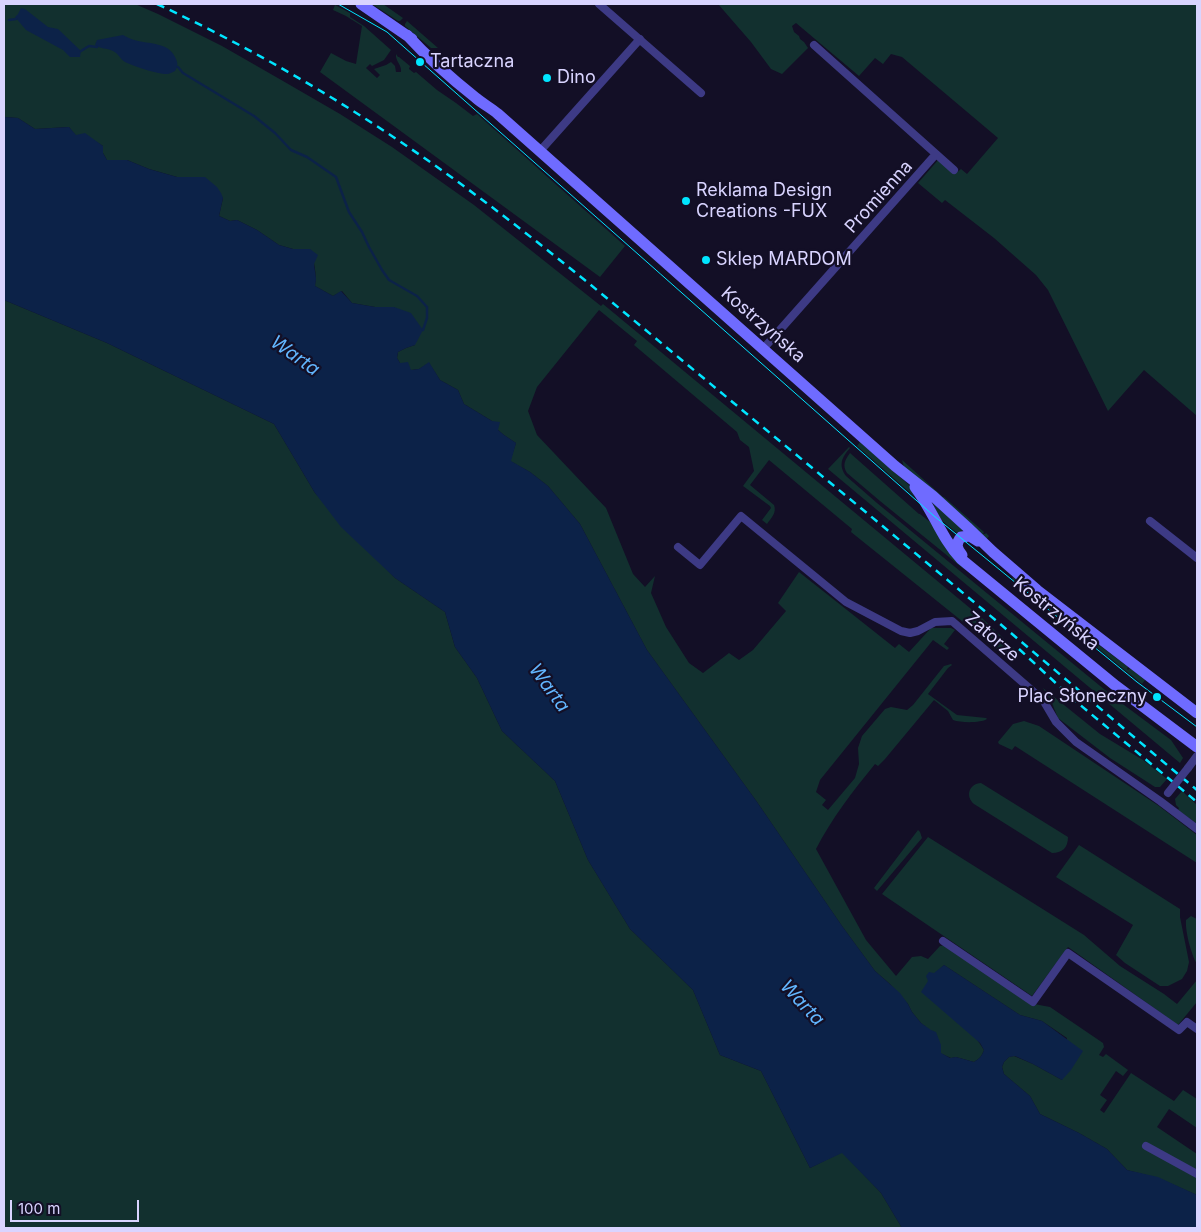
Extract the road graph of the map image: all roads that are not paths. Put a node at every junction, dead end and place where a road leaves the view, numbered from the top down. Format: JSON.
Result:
{"nodes":[{"id":1,"x":361,"y":4,"type":"edge"},
{"id":2,"x":599,"y":4,"type":"edge"},
{"id":3,"x":640,"y":39,"type":"junction"},
{"id":4,"x":814,"y":45,"type":"dead end"},
{"id":5,"x":701,"y":93,"type":"dead end"},
{"id":6,"x":540,"y":151,"type":"junction"},
{"id":7,"x":936,"y":154,"type":"junction"},
{"id":8,"x":954,"y":170,"type":"dead end"},
{"id":9,"x":763,"y":349,"type":"junction"},
{"id":10,"x":895,"y":466,"type":"junction"},
{"id":11,"x":1150,"y":521,"type":"dead end"},
{"id":12,"x":678,"y":547,"type":"dead end"},
{"id":13,"x":993,"y":552,"type":"junction"},
{"id":14,"x":1197,"y":558,"type":"edge"},
{"id":15,"x":972,"y":568,"type":"junction"},
{"id":16,"x":1197,"y":713,"type":"edge"},
{"id":17,"x":1197,"y":747,"type":"edge"},
{"id":18,"x":1197,"y":756,"type":"edge"},
{"id":19,"x":1160,"y":801,"type":"junction"},
{"id":20,"x":1197,"y":829,"type":"edge"},
{"id":21,"x":943,"y":941,"type":"dead end"},
{"id":22,"x":1197,"y":1029,"type":"edge"},
{"id":23,"x":1146,"y":1146,"type":"dead end"},
{"id":24,"x":1197,"y":1174,"type":"edge"}],
"edges":[{"from":1,"to":6,"type":"main road","name":"Kostrzyńska"},
{"from":2,"to":3,"type":"street"},
{"from":3,"to":5,"type":"street"},
{"from":3,"to":6,"type":"street"},
{"from":4,"to":7,"type":"street","name":"Promienna"},
{"from":6,"to":9,"type":"main road","name":"Kostrzyńska"},
{"from":7,"to":8,"type":"street","name":"Promienna"},
{"from":7,"to":9,"type":"street","name":"Promienna"},
{"from":9,"to":10,"type":"main road","name":"Kostrzyńska"},
{"from":10,"to":13,"type":"main road","name":"Kostrzyńska"},
{"from":10,"to":15,"type":"main road","name":"Kostrzyńska"},
{"from":11,"to":14,"type":"street"},
{"from":12,"to":19,"type":"street","name":"Zatorze"},
{"from":13,"to":15,"type":"main road"},
{"from":13,"to":16,"type":"main road","name":"Kostrzyńska"},
{"from":15,"to":17,"type":"main road","name":"Kostrzyńska"},
{"from":18,"to":19,"type":"street","bridge":true},
{"from":19,"to":20,"type":"street"},
{"from":21,"to":22,"type":"street"},
{"from":23,"to":24,"type":"street"}]}
